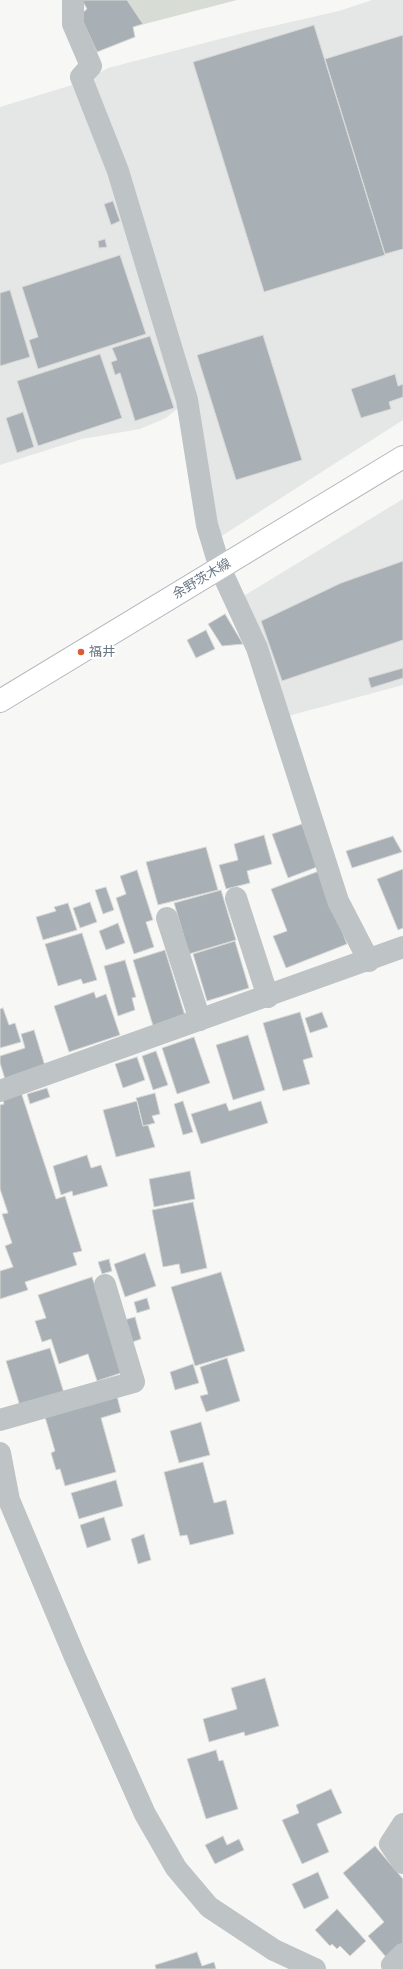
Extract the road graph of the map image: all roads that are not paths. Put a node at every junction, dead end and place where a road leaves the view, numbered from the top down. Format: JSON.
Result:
{"nodes":[{"id":1,"x":74,"y":0,"type":"edge"},
{"id":2,"x":403,"y":457,"type":"edge"},
{"id":3,"x":220,"y":568,"type":"junction"},
{"id":4,"x":0,"y":701,"type":"edge"},
{"id":5,"x":236,"y":898,"type":"dead end"},
{"id":6,"x":167,"y":918,"type":"dead end"},
{"id":7,"x":403,"y":947,"type":"edge"},
{"id":8,"x":369,"y":961,"type":"junction"},
{"id":9,"x":268,"y":997,"type":"junction"},
{"id":10,"x":200,"y":1020,"type":"junction"},
{"id":11,"x":0,"y":1091,"type":"edge"},
{"id":12,"x":105,"y":1285,"type":"dead end"},
{"id":13,"x":0,"y":1420,"type":"edge"},
{"id":14,"x":0,"y":1453,"type":"edge"},
{"id":15,"x":403,"y":1824,"type":"edge"},
{"id":16,"x":403,"y":1863,"type":"edge"},
{"id":17,"x":403,"y":1954,"type":"edge"},
{"id":18,"x":315,"y":1969,"type":"edge"},
{"id":19,"x":394,"y":1969,"type":"edge"}],
"edges":[{"from":1,"to":3,"type":"street"},
{"from":2,"to":3,"type":"main road","name":"余野茨木線"},
{"from":3,"to":4,"type":"main road","name":"余野茨木線"},
{"from":3,"to":8,"type":"street"},
{"from":5,"to":9,"type":"street"},
{"from":6,"to":10,"type":"street"},
{"from":7,"to":8,"type":"street"},
{"from":8,"to":9,"type":"street"},
{"from":9,"to":10,"type":"street"},
{"from":10,"to":11,"type":"street"},
{"from":12,"to":13,"type":"street"},
{"from":14,"to":18,"type":"street"},
{"from":15,"to":16,"type":"street"},
{"from":17,"to":19,"type":"street"}]}
